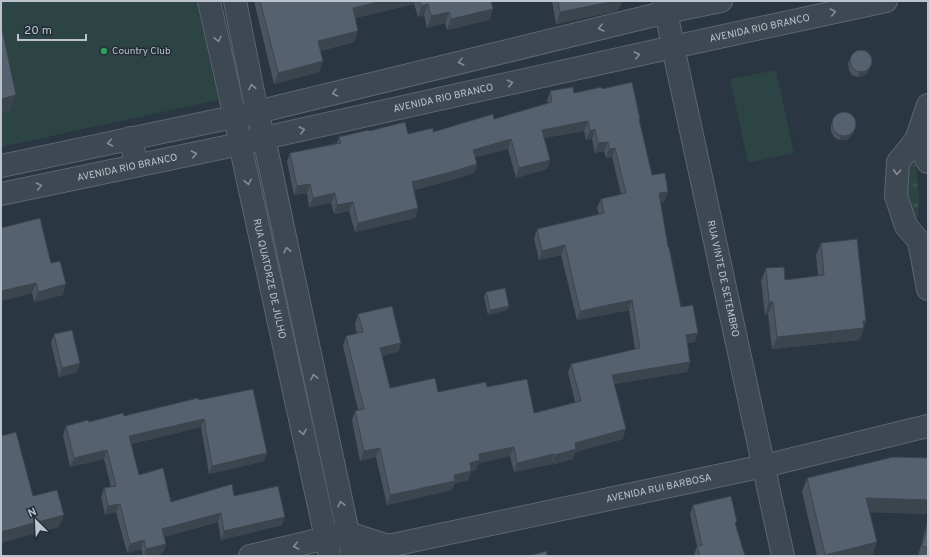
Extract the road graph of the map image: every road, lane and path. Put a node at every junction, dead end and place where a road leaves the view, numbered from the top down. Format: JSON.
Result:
{"nodes":[{"id":1,"x":209,"y":1,"type":"edge"},
{"id":2,"x":235,"y":1,"type":"edge"},
{"id":3,"x":721,"y":1,"type":"edge"},
{"id":4,"x":886,"y":1,"type":"edge"},
{"id":5,"x":666,"y":7,"type":"edge"},
{"id":6,"x":673,"y":47,"type":"junction"},
{"id":7,"x":928,"y":105,"type":"edge"},
{"id":8,"x":257,"y":112,"type":"junction"},
{"id":9,"x":235,"y":116,"type":"junction"},
{"id":10,"x":130,"y":138,"type":"junction"},
{"id":11,"x":264,"y":138,"type":"junction"},
{"id":12,"x":916,"y":140,"type":"junction"},
{"id":13,"x":240,"y":144,"type":"junction"},
{"id":14,"x":928,"y":162,"type":"edge"},
{"id":15,"x":1,"y":166,"type":"edge"},
{"id":16,"x":137,"y":166,"type":"junction"},
{"id":17,"x":1,"y":194,"type":"edge"},
{"id":18,"x":923,"y":234,"type":"edge"},
{"id":19,"x":928,"y":289,"type":"edge"},
{"id":20,"x":928,"y":426,"type":"edge"},
{"id":21,"x":764,"y":466,"type":"junction"},
{"id":22,"x":348,"y":534,"type":"junction"},
{"id":23,"x":388,"y":546,"type":"junction"},
{"id":24,"x":328,"y":547,"type":"edge"},
{"id":25,"x":250,"y":556,"type":"edge"},
{"id":26,"x":353,"y":556,"type":"edge"},
{"id":27,"x":367,"y":556,"type":"edge"},
{"id":28,"x":783,"y":556,"type":"edge"}],
"edges":[{"from":1,"to":9,"type":"street","name":"RUA QUATORZE DE JULHO","one_way":true},
{"from":8,"to":2,"type":"street","one_way":true},
{"from":3,"to":5,"type":"street"},
{"from":6,"to":4,"type":"street","name":"AVENIDA RIO BRANCO","one_way":true},
{"from":5,"to":6,"type":"street","name":"RUA VINTE DE SETEMBRO"},
{"from":5,"to":8,"type":"street","one_way":true},
{"from":11,"to":6,"type":"street","name":"AVENIDA RIO BRANCO","one_way":true},
{"from":6,"to":21,"type":"street","name":"RUA VINTE DE SETEMBRO"},
{"from":7,"to":12,"type":"street"},
{"from":8,"to":9,"type":"street"},
{"from":8,"to":11,"type":"street"},
{"from":9,"to":10,"type":"street"},
{"from":9,"to":13,"type":"street","name":"RUA QUATORZE DE JULHO"},
{"from":10,"to":15,"type":"street","one_way":true},
{"from":10,"to":16,"type":"street"},
{"from":11,"to":13,"type":"street","name":"AVENIDA RIO BRANCO"},
{"from":22,"to":11,"type":"street","one_way":true},
{"from":12,"to":14,"type":"street"},
{"from":12,"to":18,"type":"street","one_way":true},
{"from":16,"to":13,"type":"street","name":"AVENIDA RIO BRANCO","one_way":true},
{"from":13,"to":24,"type":"street","name":"RUA QUATORZE DE JULHO","one_way":true},
{"from":17,"to":16,"type":"street","name":"AVENIDA RIO BRANCO","one_way":true},
{"from":18,"to":19,"type":"street"},
{"from":20,"to":21,"type":"street","name":"AVENIDA RUI BARBOSA"},
{"from":21,"to":23,"type":"street","name":"AVENIDA RUI BARBOSA"},
{"from":21,"to":28,"type":"street","name":"RUA VINTE DE SETEMBRO"},
{"from":22,"to":23,"type":"street","name":"AVENIDA RUI BARBOSA"},
{"from":22,"to":24,"type":"street","name":"AVENIDA RUI BARBOSA"},
{"from":22,"to":26,"type":"street"},
{"from":23,"to":27,"type":"street","name":"AVENIDA RUI BARBOSA"},
{"from":24,"to":25,"type":"street","name":"AVENIDA RUI BARBOSA","one_way":true}]}
